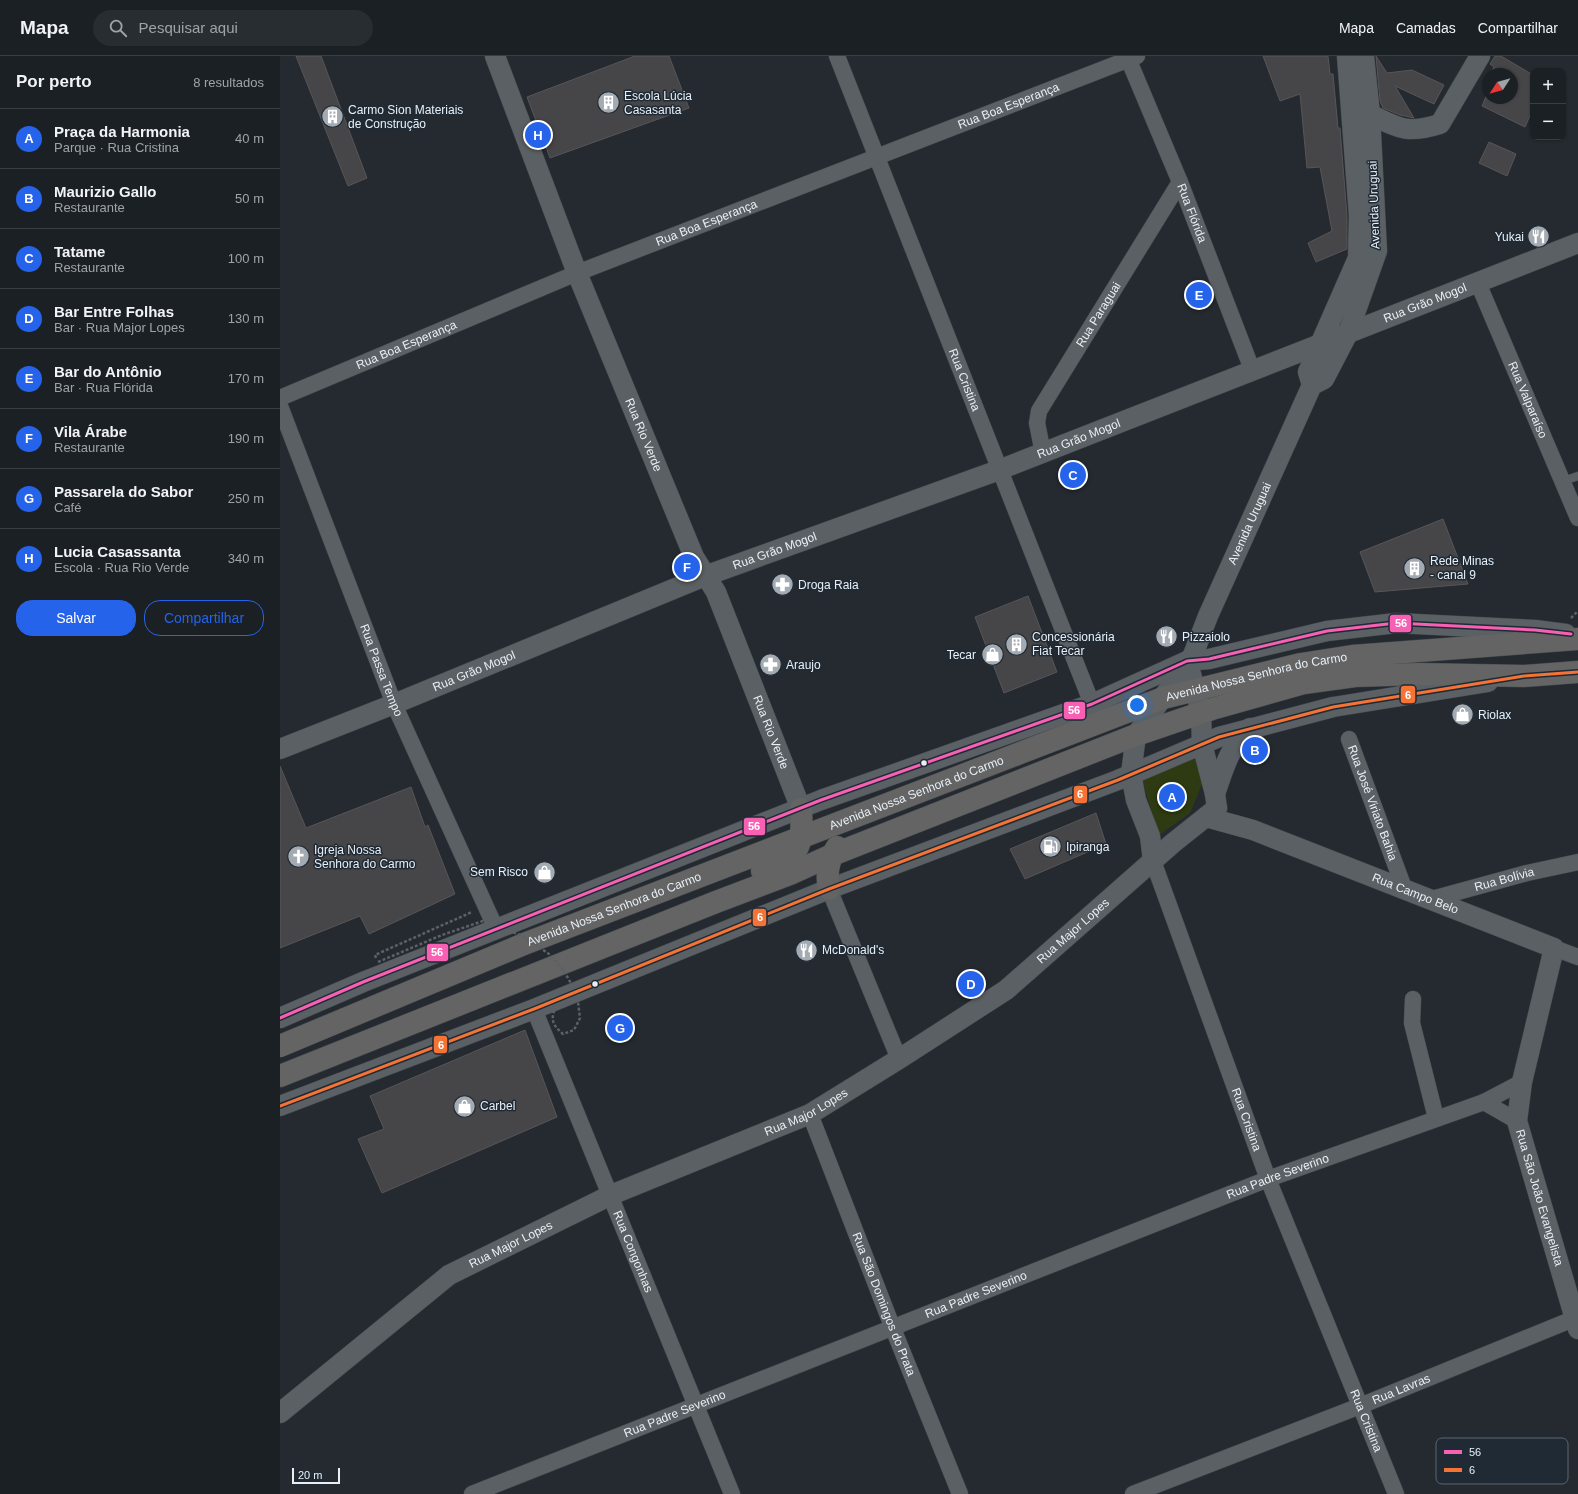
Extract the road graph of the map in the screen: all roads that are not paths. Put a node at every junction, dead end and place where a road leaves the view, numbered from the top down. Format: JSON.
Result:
{"nodes":[{"id":1,"x":494,"y":56,"type":"edge"},
{"id":2,"x":837,"y":56,"type":"edge"},
{"id":3,"x":1347,"y":56,"type":"edge"},
{"id":4,"x":1364,"y":56,"type":"edge"},
{"id":5,"x":1480,"y":56,"type":"edge"},
{"id":6,"x":1130,"y":57,"type":"edge"},
{"id":7,"x":1370,"y":114,"type":"junction"},
{"id":8,"x":1398,"y":128,"type":"junction"},
{"id":9,"x":1372,"y":146,"type":"junction"},
{"id":10,"x":876,"y":157,"type":"junction"},
{"id":11,"x":1356,"y":167,"type":"junction"},
{"id":12,"x":1180,"y":182,"type":"junction"},
{"id":13,"x":1578,"y":243,"type":"edge"},
{"id":14,"x":577,"y":273,"type":"junction"},
{"id":15,"x":1478,"y":283,"type":"junction"},
{"id":16,"x":1348,"y":333,"type":"junction"},
{"id":17,"x":1320,"y":343,"type":"junction"},
{"id":18,"x":1273,"y":364,"type":"junction"},
{"id":19,"x":1253,"y":372,"type":"junction"},
{"id":20,"x":1310,"y":379,"type":"junction"},
{"id":21,"x":280,"y":398,"type":"edge"},
{"id":22,"x":280,"y":406,"type":"edge"},
{"id":23,"x":1043,"y":453,"type":"junction"},
{"id":24,"x":999,"y":470,"type":"junction"},
{"id":25,"x":1578,"y":476,"type":"edge"},
{"id":26,"x":1562,"y":481,"type":"junction"},
{"id":27,"x":1578,"y":518,"type":"edge"},
{"id":28,"x":705,"y":576,"type":"junction"},
{"id":29,"x":1208,"y":616,"type":"junction"},
{"id":30,"x":1578,"y":635,"type":"edge"},
{"id":31,"x":1578,"y":639,"type":"edge"},
{"id":32,"x":1224,"y":655,"type":"junction"},
{"id":33,"x":1187,"y":661,"type":"junction"},
{"id":34,"x":1577,"y":672,"type":"edge"},
{"id":35,"x":1524,"y":676,"type":"junction"},
{"id":36,"x":1196,"y":691,"type":"junction"},
{"id":37,"x":1163,"y":698,"type":"junction"},
{"id":38,"x":394,"y":704,"type":"junction"},
{"id":39,"x":1092,"y":704,"type":"junction"},
{"id":40,"x":1201,"y":713,"type":"junction"},
{"id":41,"x":1250,"y":728,"type":"junction"},
{"id":42,"x":1136,"y":736,"type":"junction"},
{"id":43,"x":1349,"y":739,"type":"dead end"},
{"id":44,"x":1202,"y":744,"type":"junction"},
{"id":45,"x":280,"y":749,"type":"edge"},
{"id":46,"x":1131,"y":774,"type":"junction"},
{"id":47,"x":923,"y":790,"type":"junction"},
{"id":48,"x":1213,"y":806,"type":"junction"},
{"id":49,"x":801,"y":809,"type":"junction"},
{"id":50,"x":802,"y":836,"type":"junction"},
{"id":51,"x":1150,"y":836,"type":"junction"},
{"id":52,"x":1173,"y":843,"type":"junction"},
{"id":53,"x":832,"y":855,"type":"junction"},
{"id":54,"x":1153,"y":861,"type":"junction"},
{"id":55,"x":1578,"y":862,"type":"edge"},
{"id":56,"x":1404,"y":888,"type":"junction"},
{"id":57,"x":829,"y":889,"type":"junction"},
{"id":58,"x":1432,"y":900,"type":"junction"},
{"id":59,"x":716,"y":902,"type":"junction"},
{"id":60,"x":490,"y":929,"type":"junction"},
{"id":61,"x":1554,"y":948,"type":"junction"},
{"id":62,"x":1578,"y":957,"type":"edge"},
{"id":63,"x":1413,"y":999,"type":"dead end"},
{"id":64,"x":534,"y":1009,"type":"junction"},
{"id":65,"x":280,"y":1018,"type":"edge"},
{"id":66,"x":280,"y":1046,"type":"edge"},
{"id":67,"x":899,"y":1059,"type":"junction"},
{"id":68,"x":280,"y":1076,"type":"edge"},
{"id":69,"x":1522,"y":1082,"type":"junction"},
{"id":70,"x":1484,"y":1102,"type":"junction"},
{"id":71,"x":281,"y":1107,"type":"edge"},
{"id":72,"x":810,"y":1114,"type":"junction"},
{"id":73,"x":1436,"y":1118,"type":"junction"},
{"id":74,"x":1517,"y":1121,"type":"junction"},
{"id":75,"x":1268,"y":1179,"type":"junction"},
{"id":76,"x":611,"y":1195,"type":"junction"},
{"id":77,"x":1577,"y":1321,"type":"edge"},
{"id":78,"x":892,"y":1326,"type":"junction"},
{"id":79,"x":696,"y":1404,"type":"junction"},
{"id":80,"x":1360,"y":1406,"type":"junction"},
{"id":81,"x":280,"y":1413,"type":"edge"},
{"id":82,"x":1139,"y":1493,"type":"edge"},
{"id":83,"x":472,"y":1494,"type":"edge"},
{"id":84,"x":732,"y":1494,"type":"edge"},
{"id":85,"x":960,"y":1494,"type":"edge"},
{"id":86,"x":1396,"y":1494,"type":"edge"}],
"edges":[{"from":1,"to":14,"type":"street","name":"Rua Rio Verde"},
{"from":2,"to":10,"type":"street","name":"Rua Cristina"},
{"from":3,"to":11,"type":"street","name":"Avenida Uruguai"},
{"from":4,"to":7,"type":"street","name":"Avenida Uruguai"},
{"from":5,"to":8,"type":"street"},
{"from":6,"to":10,"type":"street","name":"Rua Boa Esperança"},
{"from":6,"to":12,"type":"street","name":"Rua Flórida"},
{"from":7,"to":8,"type":"street"},
{"from":7,"to":9,"type":"street","name":"Avenida Uruguai"},
{"from":8,"to":9,"type":"street"},
{"from":9,"to":11,"type":"street"},
{"from":9,"to":16,"type":"street","name":"Avenida Uruguai"},
{"from":10,"to":14,"type":"street","name":"Rua Boa Esperança"},
{"from":10,"to":24,"type":"street","name":"Rua Cristina"},
{"from":11,"to":17,"type":"street","name":"Avenida Uruguai"},
{"from":12,"to":19,"type":"street","name":"Rua Flórida"},
{"from":12,"to":23,"type":"street","name":"Rua Paraguai"},
{"from":13,"to":15,"type":"street","name":"Rua Grão Mogol"},
{"from":14,"to":21,"type":"street","name":"Rua Boa Esperança"},
{"from":14,"to":28,"type":"street","name":"Rua Rio Verde"},
{"from":15,"to":16,"type":"street","name":"Rua Grão Mogol"},
{"from":15,"to":26,"type":"street","name":"Rua Valparaíso"},
{"from":16,"to":17,"type":"street","name":"Rua Grão Mogol"},
{"from":16,"to":20,"type":"street","name":"Avenida Uruguai"},
{"from":17,"to":18,"type":"street","name":"Rua Grão Mogol"},
{"from":17,"to":20,"type":"street","name":"Avenida Uruguai"},
{"from":18,"to":19,"type":"street","name":"Rua Grão Mogol"},
{"from":18,"to":20,"type":"street","name":"Rua Grão Mogol"},
{"from":19,"to":23,"type":"street","name":"Rua Grão Mogol"},
{"from":20,"to":29,"type":"street","name":"Avenida Uruguai"},
{"from":22,"to":38,"type":"street","name":"Rua Passa Tempo"},
{"from":23,"to":24,"type":"street","name":"Rua Grão Mogol"},
{"from":24,"to":28,"type":"street","name":"Rua Grão Mogol"},
{"from":24,"to":39,"type":"street","name":"Rua Cristina"},
{"from":25,"to":26,"type":"lane"},
{"from":26,"to":27,"type":"street","name":"Rua Valparaíso"},
{"from":28,"to":38,"type":"street","name":"Rua Grão Mogol"},
{"from":28,"to":49,"type":"street","name":"Rua Rio Verde"},
{"from":29,"to":32,"type":"street"},
{"from":29,"to":33,"type":"street","name":"Avenida Uruguai"},
{"from":30,"to":32,"type":"street","name":"Avenida Nossa Senhora do Carmo"},
{"from":31,"to":36,"type":"main road","name":"Avenida Nossa Senhora do Carmo"},
{"from":32,"to":33,"type":"street","name":"Avenida Nossa Senhora do Carmo"},
{"from":33,"to":36,"type":"street"},
{"from":33,"to":37,"type":"street","name":"Avenida Uruguai"},
{"from":33,"to":39,"type":"street","name":"Avenida Nossa Senhora do Carmo"},
{"from":34,"to":35,"type":"main road","name":"Avenida Nossa Senhora do Carmo"},
{"from":35,"to":40,"type":"main road","name":"Avenida Nossa Senhora do Carmo"},
{"from":35,"to":41,"type":"street","name":"Avenida Nossa Senhora do Carmo"},
{"from":36,"to":37,"type":"main road","name":"Avenida Nossa Senhora do Carmo"},
{"from":36,"to":40,"type":"street"},
{"from":37,"to":42,"type":"street","name":"Avenida Uruguai"},
{"from":37,"to":47,"type":"main road","name":"Avenida Nossa Senhora do Carmo"},
{"from":38,"to":45,"type":"street","name":"Rua Grão Mogol"},
{"from":38,"to":60,"type":"street","name":"Rua Passa Tempo"},
{"from":39,"to":49,"type":"street","name":"Avenida Nossa Senhora do Carmo"},
{"from":40,"to":42,"type":"main road","name":"Avenida Nossa Senhora do Carmo"},
{"from":40,"to":44,"type":"street"},
{"from":41,"to":44,"type":"street","name":"Avenida Nossa Senhora do Carmo"},
{"from":41,"to":48,"type":"street"},
{"from":42,"to":46,"type":"street","name":"Rua Cristina"},
{"from":42,"to":53,"type":"main road","name":"Avenida Nossa Senhora do Carmo"},
{"from":43,"to":56,"type":"street","name":"Rua José Viriato Bahia"},
{"from":44,"to":46,"type":"street","name":"Avenida Nossa Senhora do Carmo"},
{"from":44,"to":48,"type":"street"},
{"from":46,"to":51,"type":"street","name":"Rua Cristina"},
{"from":46,"to":57,"type":"street","name":"Avenida Nossa Senhora do Carmo"},
{"from":47,"to":50,"type":"main road","name":"Avenida Nossa Senhora do Carmo"},
{"from":47,"to":53,"type":"main road"},
{"from":48,"to":52,"type":"street","name":"Rua Major Lopes"},
{"from":48,"to":56,"type":"street","name":"Rua Campo Belo"},
{"from":49,"to":50,"type":"main road"},
{"from":49,"to":60,"type":"street","name":"Avenida Nossa Senhora do Carmo"},
{"from":50,"to":59,"type":"main road"},
{"from":50,"to":66,"type":"main road","name":"Avenida Nossa Senhora do Carmo"},
{"from":51,"to":52,"type":"street"},
{"from":51,"to":54,"type":"street","name":"Rua Cristina"},
{"from":52,"to":54,"type":"street","name":"Rua Major Lopes"},
{"from":53,"to":57,"type":"main road"},
{"from":53,"to":59,"type":"main road","name":"Avenida Nossa Senhora do Carmo"},
{"from":54,"to":67,"type":"street","name":"Rua Major Lopes"},
{"from":54,"to":75,"type":"street","name":"Rua Cristina"},
{"from":55,"to":58,"type":"street","name":"Rua Bolívia"},
{"from":56,"to":58,"type":"street","name":"Rua Campo Belo"},
{"from":57,"to":64,"type":"street","name":"Avenida Nossa Senhora do Carmo"},
{"from":57,"to":67,"type":"street"},
{"from":58,"to":61,"type":"street","name":"Rua Campo Belo"},
{"from":59,"to":68,"type":"main road","name":"Avenida Nossa Senhora do Carmo"},
{"from":60,"to":65,"type":"street","name":"Avenida Nossa Senhora do Carmo"},
{"from":61,"to":62,"type":"street","name":"Rua Campo Belo"},
{"from":61,"to":69,"type":"street","name":"Rua São João Evangelista"},
{"from":63,"to":73,"type":"street"},
{"from":64,"to":71,"type":"street","name":"Avenida Nossa Senhora do Carmo"},
{"from":64,"to":76,"type":"street","name":"Rua Congonhas"},
{"from":67,"to":72,"type":"street","name":"Rua Major Lopes"},
{"from":69,"to":70,"type":"street","name":"Rua Padre Severino"},
{"from":69,"to":74,"type":"street","name":"Rua São João Evangelista"},
{"from":70,"to":73,"type":"street","name":"Rua Padre Severino"},
{"from":70,"to":74,"type":"street"},
{"from":72,"to":76,"type":"street","name":"Rua Major Lopes"},
{"from":72,"to":78,"type":"street","name":"Rua São Domingos do Prata"},
{"from":73,"to":75,"type":"street","name":"Rua Padre Severino"},
{"from":74,"to":77,"type":"street","name":"Rua São João Evangelista"},
{"from":75,"to":78,"type":"street","name":"Rua Padre Severino"},
{"from":75,"to":80,"type":"street","name":"Rua Cristina"},
{"from":76,"to":79,"type":"street","name":"Rua Congonhas"},
{"from":76,"to":81,"type":"street","name":"Rua Major Lopes"},
{"from":77,"to":80,"type":"street","name":"Rua Lavras"},
{"from":78,"to":79,"type":"street","name":"Rua Padre Severino"},
{"from":78,"to":85,"type":"street","name":"Rua São Domingos do Prata"},
{"from":79,"to":83,"type":"street","name":"Rua Padre Severino"},
{"from":79,"to":84,"type":"street","name":"Rua Congonhas"},
{"from":80,"to":82,"type":"street","name":"Rua Lavras"},
{"from":80,"to":86,"type":"street","name":"Rua Cristina"}]}
